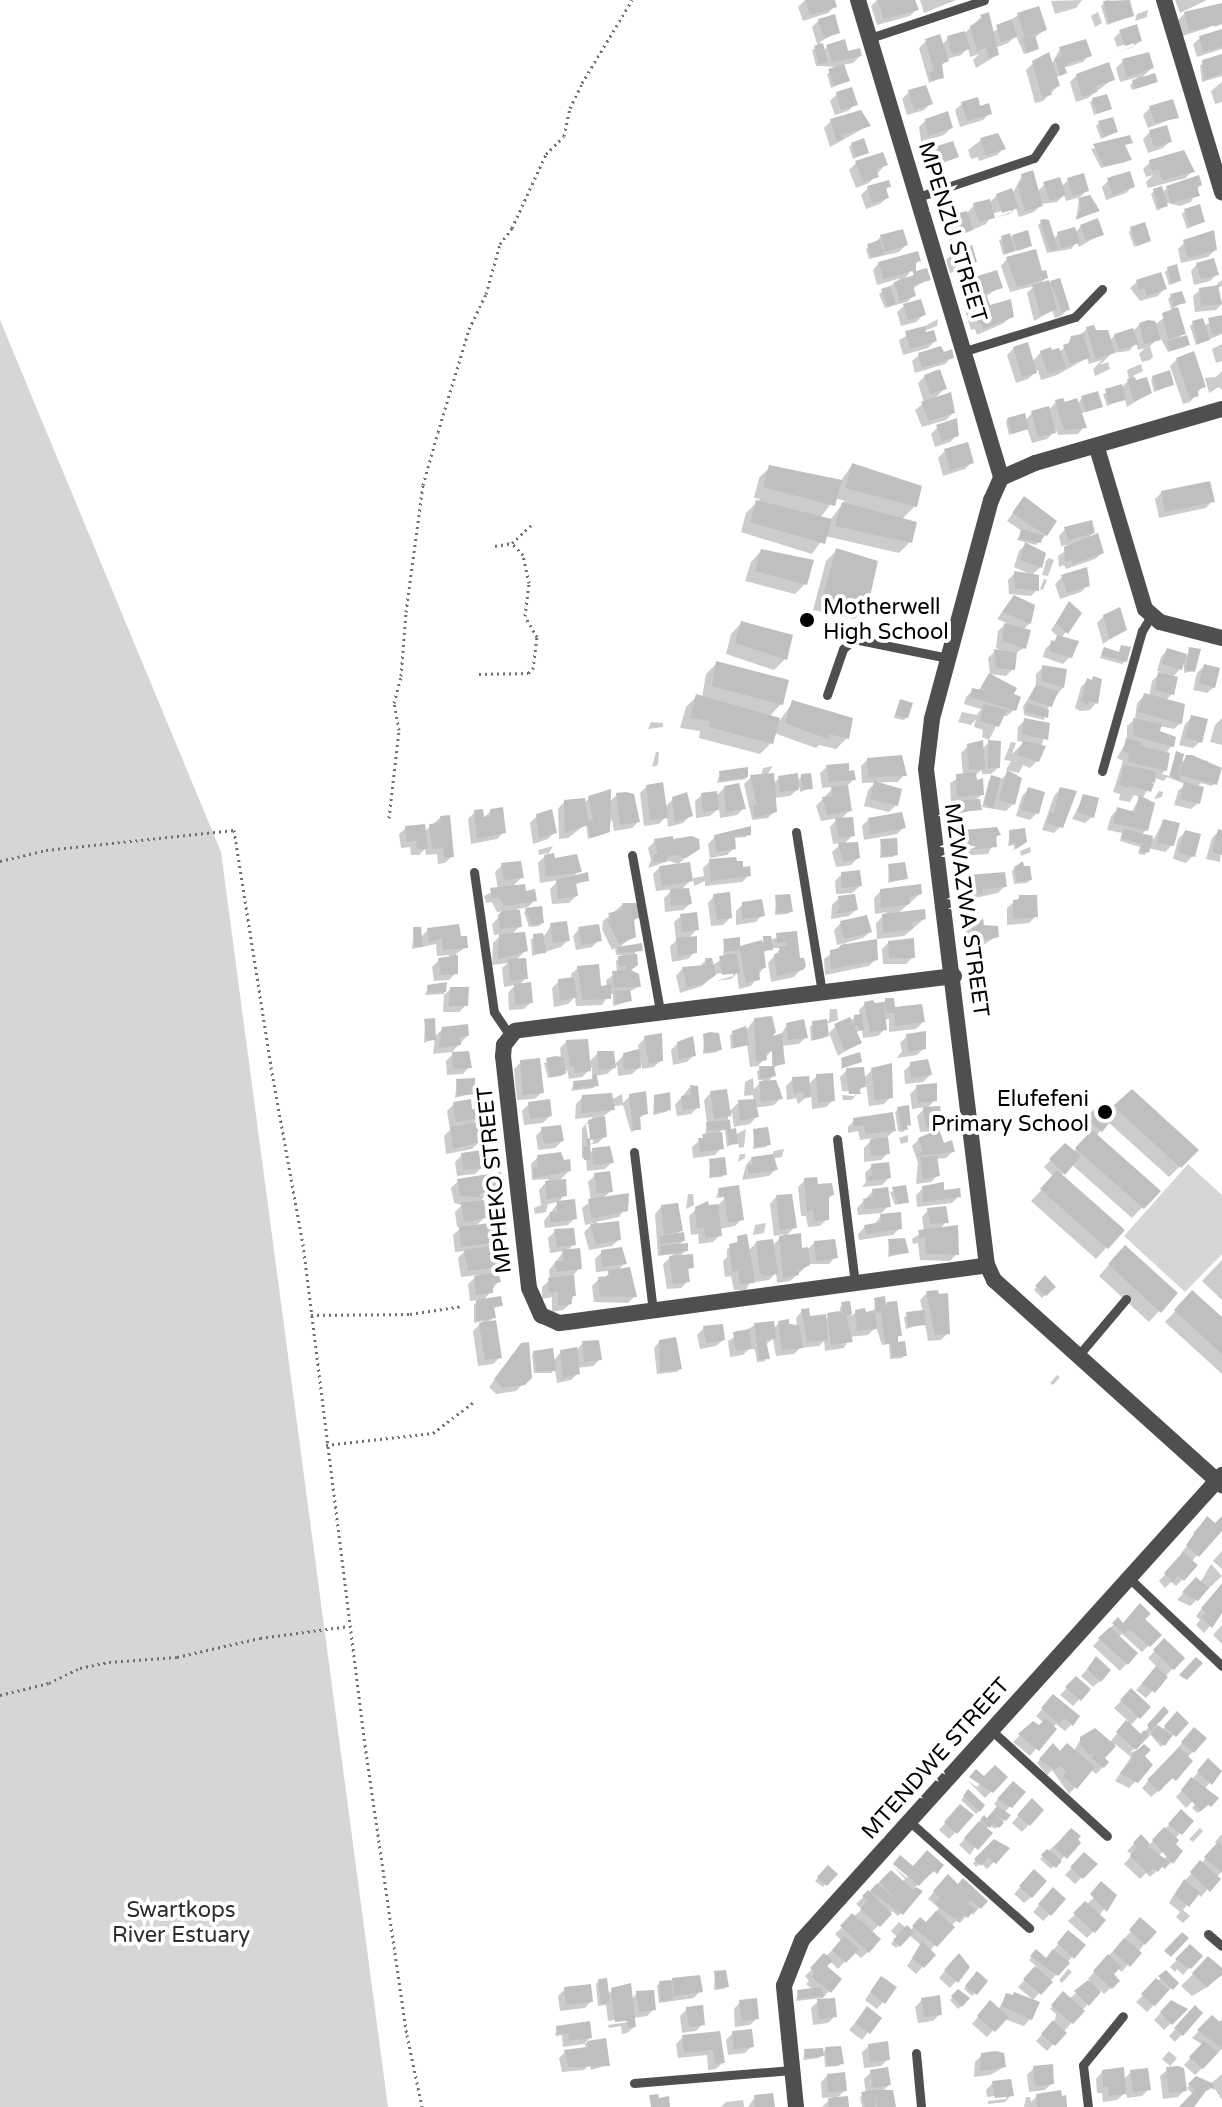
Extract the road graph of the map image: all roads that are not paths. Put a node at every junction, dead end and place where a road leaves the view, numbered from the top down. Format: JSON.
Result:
{"nodes":[{"id":1,"x":858,"y":0,"type":"edge"},
{"id":2,"x":984,"y":0,"type":"edge"},
{"id":3,"x":1164,"y":0,"type":"edge"},
{"id":4,"x":870,"y":38,"type":"junction"},
{"id":5,"x":1055,"y":127,"type":"dead end"},
{"id":6,"x":1222,"y":192,"type":"edge"},
{"id":7,"x":918,"y":197,"type":"junction"},
{"id":8,"x":1102,"y":289,"type":"dead end"},
{"id":9,"x":965,"y":351,"type":"junction"},
{"id":10,"x":1222,"y":409,"type":"edge"},
{"id":11,"x":1097,"y":448,"type":"junction"},
{"id":12,"x":1001,"y":478,"type":"junction"},
{"id":13,"x":1151,"y":616,"type":"junction"},
{"id":14,"x":1222,"y":638,"type":"edge"},
{"id":15,"x":948,"y":658,"type":"junction"},
{"id":16,"x":827,"y":695,"type":"dead end"},
{"id":17,"x":1102,"y":771,"type":"dead end"},
{"id":18,"x":796,"y":832,"type":"dead end"},
{"id":19,"x":632,"y":855,"type":"dead end"},
{"id":20,"x":474,"y":872,"type":"dead end"},
{"id":21,"x":954,"y":976,"type":"junction"},
{"id":22,"x":822,"y":992,"type":"junction"},
{"id":23,"x":660,"y":1011,"type":"junction"},
{"id":24,"x":510,"y":1036,"type":"junction"},
{"id":25,"x":837,"y":1139,"type":"dead end"},
{"id":26,"x":634,"y":1152,"type":"dead end"},
{"id":27,"x":987,"y":1265,"type":"junction"},
{"id":28,"x":855,"y":1283,"type":"junction"},
{"id":29,"x":1126,"y":1299,"type":"dead end"},
{"id":30,"x":653,"y":1311,"type":"junction"},
{"id":31,"x":1077,"y":1357,"type":"junction"},
{"id":32,"x":1220,"y":1480,"type":"edge"},
{"id":33,"x":1129,"y":1578,"type":"junction"},
{"id":34,"x":1222,"y":1666,"type":"edge"},
{"id":35,"x":991,"y":1730,"type":"junction"},
{"id":36,"x":909,"y":1821,"type":"junction"},
{"id":37,"x":1107,"y":1836,"type":"dead end"},
{"id":38,"x":1029,"y":1928,"type":"dead end"},
{"id":39,"x":1208,"y":1934,"type":"dead end"},
{"id":40,"x":1222,"y":1946,"type":"edge"},
{"id":41,"x":1123,"y":2016,"type":"dead end"},
{"id":42,"x":916,"y":2053,"type":"dead end"},
{"id":43,"x":792,"y":2070,"type":"junction"},
{"id":44,"x":634,"y":2083,"type":"dead end"},
{"id":45,"x":796,"y":2107,"type":"edge"},
{"id":46,"x":921,"y":2107,"type":"edge"},
{"id":47,"x":1088,"y":2107,"type":"edge"}],
"edges":[{"from":1,"to":4,"type":"street","name":"MPENZU STREET"},
{"from":2,"to":4,"type":"lane"},
{"from":3,"to":6,"type":"street"},
{"from":4,"to":7,"type":"street","name":"MPENZU STREET"},
{"from":5,"to":7,"type":"lane"},
{"from":7,"to":9,"type":"street","name":"MPENZU STREET"},
{"from":8,"to":9,"type":"lane"},
{"from":9,"to":12,"type":"street","name":"MPENZU STREET"},
{"from":10,"to":11,"type":"street"},
{"from":11,"to":12,"type":"street"},
{"from":11,"to":13,"type":"street"},
{"from":12,"to":15,"type":"street","name":"MZWAZWA STREET"},
{"from":13,"to":14,"type":"street"},
{"from":13,"to":17,"type":"lane"},
{"from":15,"to":16,"type":"lane"},
{"from":15,"to":21,"type":"street","name":"MZWAZWA STREET"},
{"from":18,"to":22,"type":"lane"},
{"from":19,"to":23,"type":"lane"},
{"from":20,"to":24,"type":"lane"},
{"from":21,"to":22,"type":"street"},
{"from":21,"to":27,"type":"street","name":"MZWAZWA STREET"},
{"from":22,"to":23,"type":"street"},
{"from":23,"to":24,"type":"street"},
{"from":24,"to":30,"type":"street","name":"MPHEKO STREET"},
{"from":25,"to":28,"type":"lane"},
{"from":26,"to":30,"type":"lane"},
{"from":27,"to":28,"type":"street","name":"MPHEKO STREET"},
{"from":27,"to":31,"type":"street"},
{"from":28,"to":30,"type":"street","name":"MPHEKO STREET"},
{"from":29,"to":31,"type":"lane"},
{"from":31,"to":32,"type":"street"},
{"from":32,"to":33,"type":"street","name":"MTENDWE STREET"},
{"from":33,"to":34,"type":"lane"},
{"from":33,"to":35,"type":"street","name":"MTENDWE STREET"},
{"from":35,"to":36,"type":"street","name":"MTENDWE STREET"},
{"from":35,"to":37,"type":"lane"},
{"from":36,"to":38,"type":"lane"},
{"from":36,"to":43,"type":"street","name":"MTENDWE STREET"},
{"from":39,"to":40,"type":"lane"},
{"from":41,"to":47,"type":"lane"},
{"from":42,"to":46,"type":"lane"},
{"from":43,"to":44,"type":"lane"},
{"from":43,"to":45,"type":"street","name":"MTENDWE STREET"}]}
